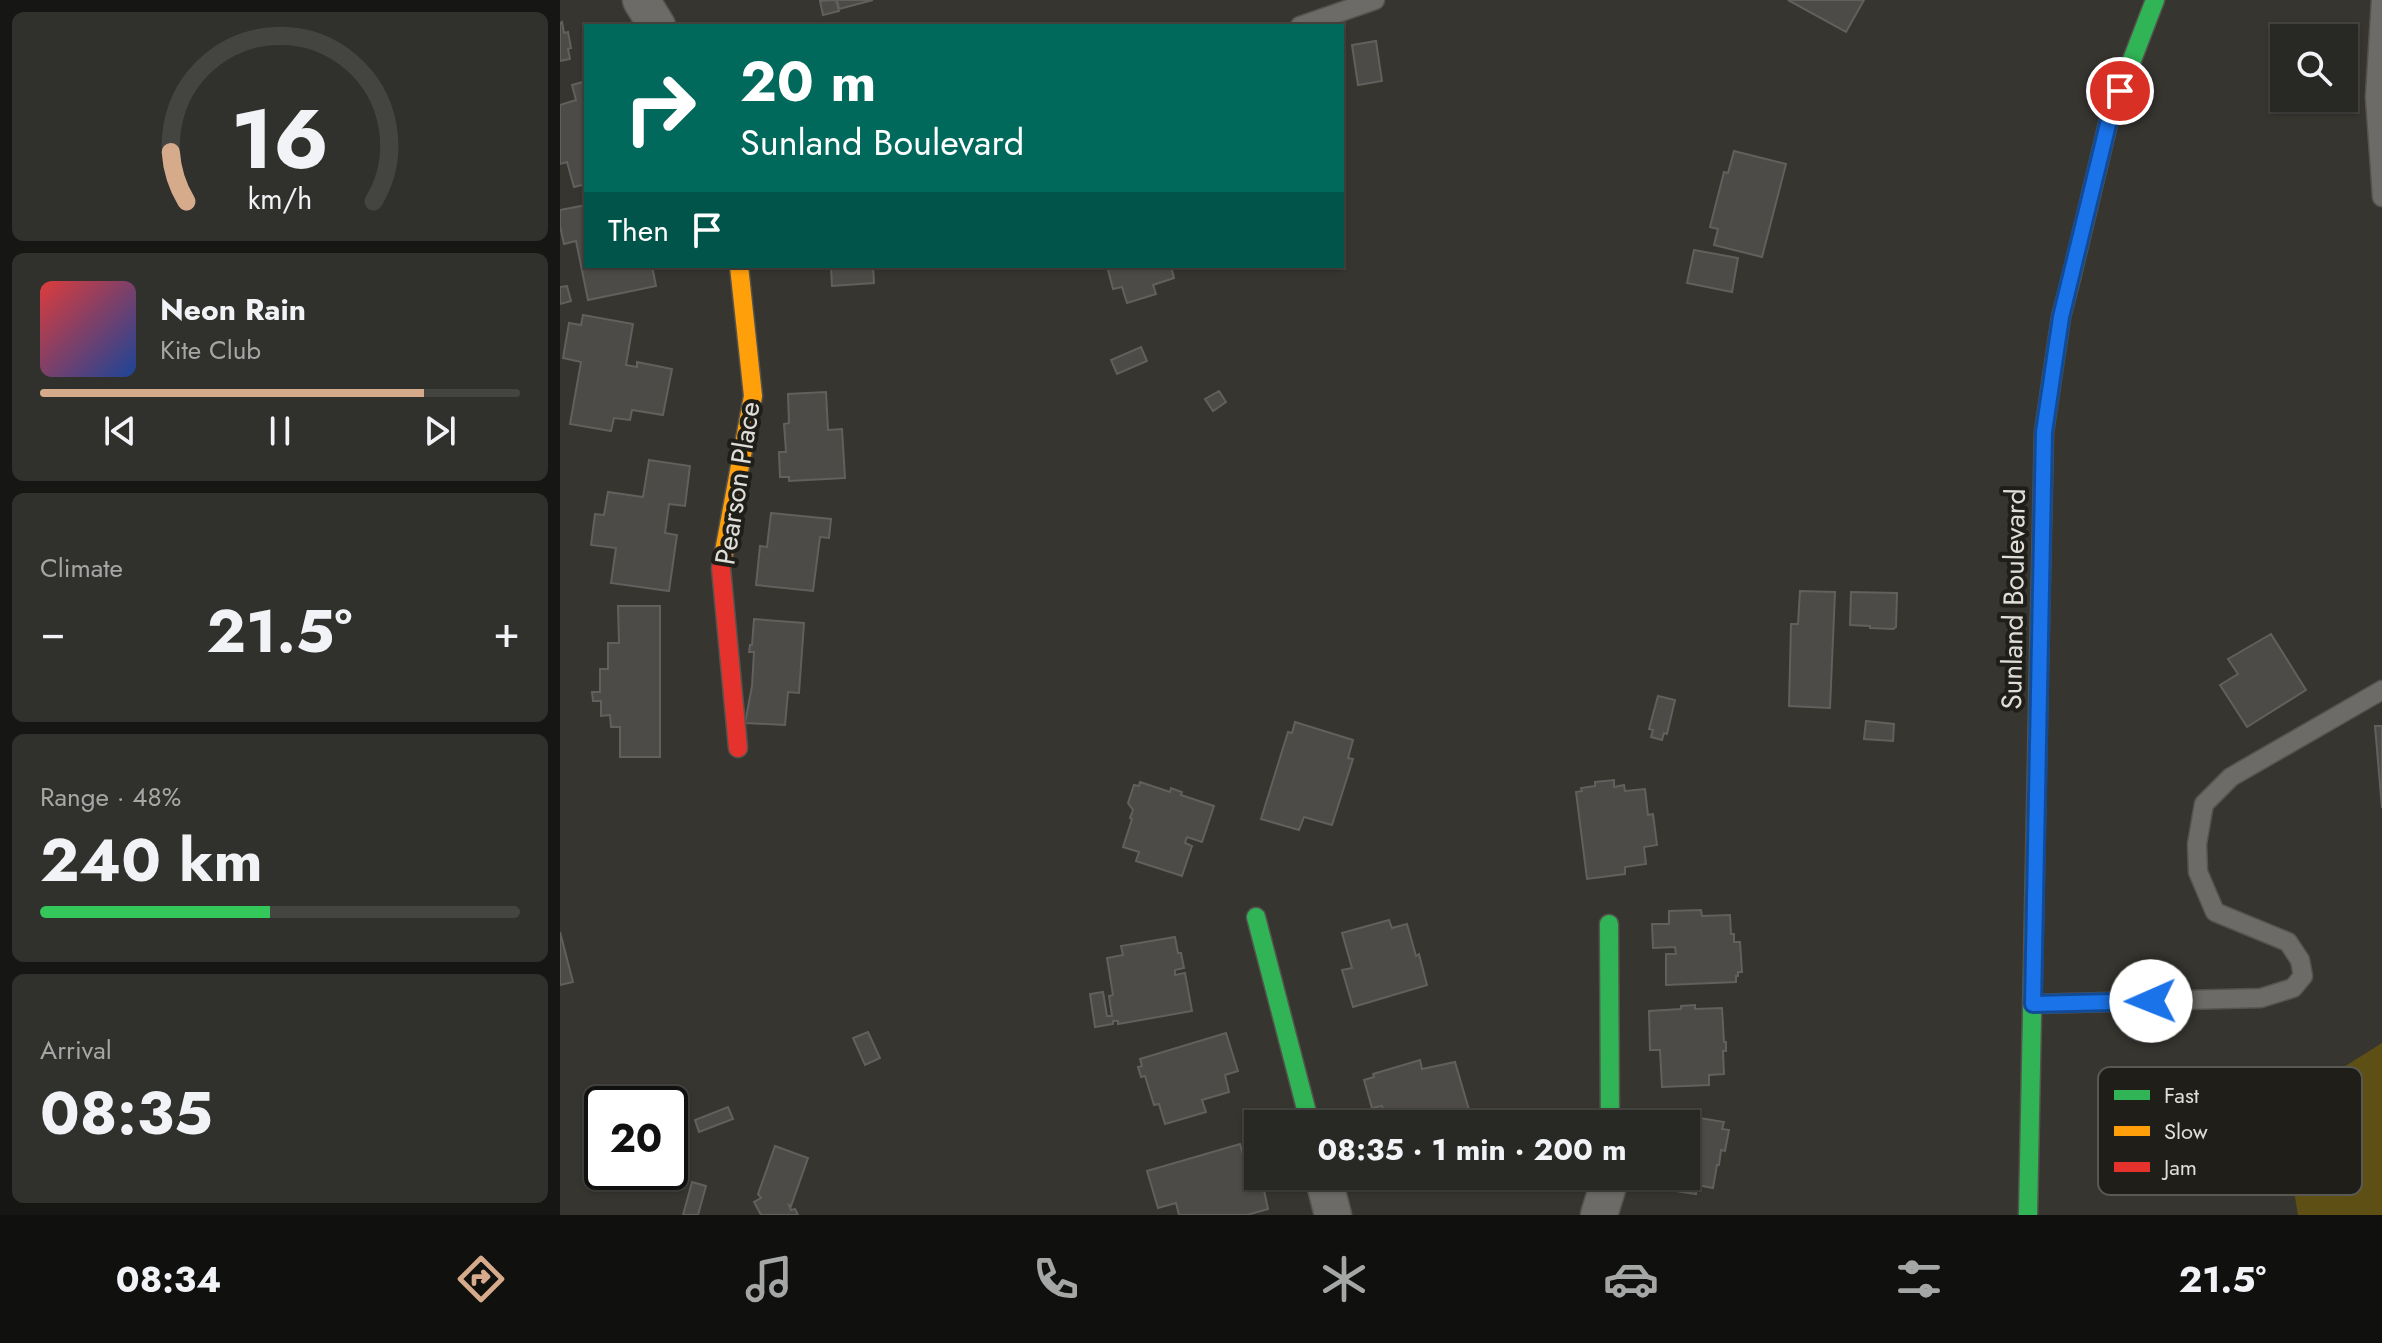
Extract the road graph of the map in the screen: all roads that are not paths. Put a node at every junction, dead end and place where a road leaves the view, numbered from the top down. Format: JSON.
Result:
{"nodes":[{"id":1,"x":641,"y":0,"type":"edge"},
{"id":2,"x":1375,"y":0,"type":"edge"},
{"id":3,"x":2155,"y":0,"type":"edge"},
{"id":4,"x":2381,"y":0,"type":"edge"},
{"id":5,"x":656,"y":24,"type":"edge"},
{"id":6,"x":1306,"y":24,"type":"edge"},
{"id":7,"x":2382,"y":197,"type":"edge"},
{"id":8,"x":739,"y":268,"type":"edge"},
{"id":9,"x":2382,"y":690,"type":"edge"},
{"id":10,"x":738,"y":748,"type":"dead end"},
{"id":11,"x":1256,"y":917,"type":"dead end"},
{"id":12,"x":1609,"y":924,"type":"dead end"},
{"id":13,"x":2033,"y":1004,"type":"junction"},
{"id":14,"x":1306,"y":1110,"type":"edge"},
{"id":15,"x":1610,"y":1110,"type":"edge"},
{"id":16,"x":1327,"y":1190,"type":"edge"},
{"id":17,"x":1607,"y":1190,"type":"edge"},
{"id":18,"x":1333,"y":1215,"type":"edge"},
{"id":19,"x":1599,"y":1215,"type":"edge"},
{"id":20,"x":2028,"y":1215,"type":"edge"}],
"edges":[{"from":1,"to":5,"type":"street"},
{"from":2,"to":6,"type":"lane"},
{"from":3,"to":13,"type":"main road","name":"Sunland Boulevard"},
{"from":4,"to":7,"type":"lane"},
{"from":8,"to":10,"type":"main road","name":"Pearson Place"},
{"from":9,"to":13,"type":"lane"},
{"from":11,"to":14,"type":"main road"},
{"from":12,"to":15,"type":"main road"},
{"from":13,"to":20,"type":"main road","name":"Sunland Boulevard"},
{"from":16,"to":18,"type":"street"},
{"from":17,"to":19,"type":"street"}]}
